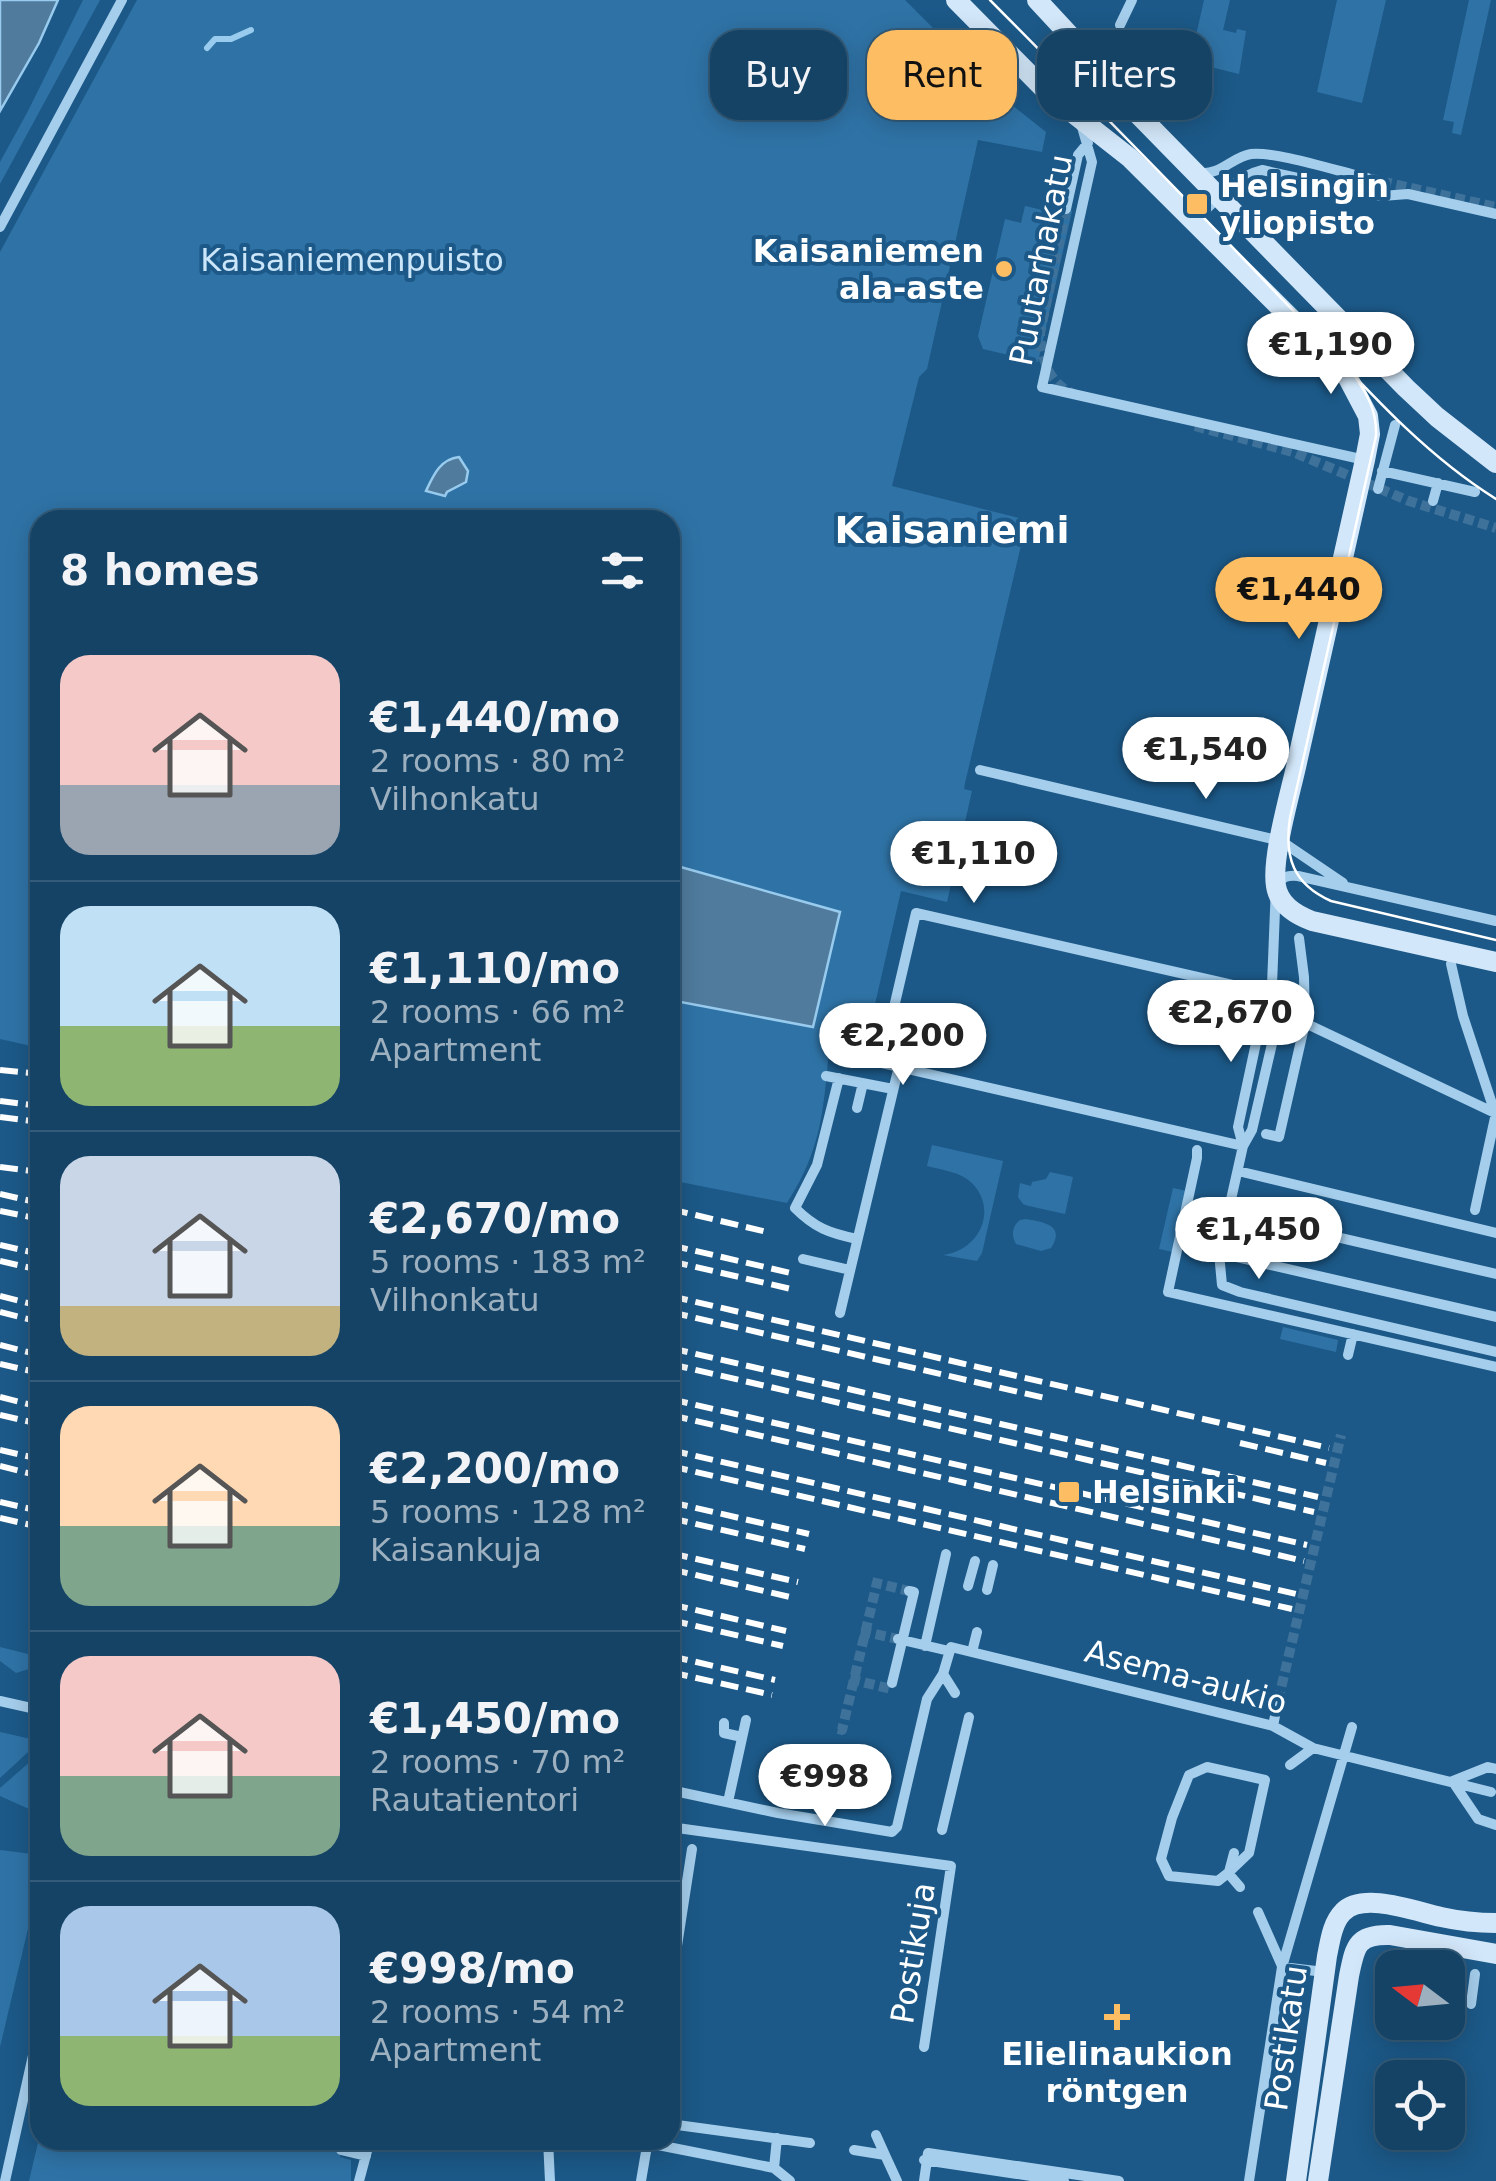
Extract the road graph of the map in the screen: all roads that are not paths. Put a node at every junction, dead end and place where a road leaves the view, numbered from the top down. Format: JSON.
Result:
{"nodes":[{"id":1,"x":122,"y":0,"type":"edge"},
{"id":2,"x":956,"y":0,"type":"edge"},
{"id":3,"x":1037,"y":0,"type":"edge"},
{"id":4,"x":1132,"y":0,"type":"edge"},
{"id":5,"x":1120,"y":25,"type":"dead end"},
{"id":6,"x":1080,"y":121,"type":"junction"},
{"id":7,"x":1088,"y":143,"type":"junction"},
{"id":8,"x":1194,"y":172,"type":"junction"},
{"id":9,"x":1367,"y":178,"type":"tunnel mouth"},
{"id":10,"x":1219,"y":198,"type":"junction"},
{"id":11,"x":1066,"y":210,"type":"tunnel mouth"},
{"id":12,"x":1496,"y":214,"type":"edge"},
{"id":13,"x":1194,"y":221,"type":"junction"},
{"id":14,"x":0,"y":227,"type":"edge"},
{"id":15,"x":1395,"y":425,"type":"dead end"},
{"id":16,"x":1496,"y":462,"type":"edge"},
{"id":17,"x":1374,"y":466,"type":"junction"},
{"id":18,"x":1438,"y":483,"type":"junction"},
{"id":19,"x":1378,"y":488,"type":"dead end"},
{"id":20,"x":1475,"y":492,"type":"dead end"},
{"id":21,"x":1433,"y":501,"type":"dead end"},
{"id":22,"x":980,"y":770,"type":"dead end"},
{"id":23,"x":1280,"y":841,"type":"junction"},
{"id":24,"x":1276,"y":885,"type":"junction"},
{"id":25,"x":1348,"y":887,"type":"junction"},
{"id":26,"x":1496,"y":922,"type":"edge"},
{"id":27,"x":1298,"y":938,"type":"dead end"},
{"id":28,"x":1496,"y":962,"type":"edge"},
{"id":29,"x":1451,"y":964,"type":"dead end"},
{"id":30,"x":1272,"y":985,"type":"junction"},
{"id":31,"x":1290,"y":1020,"type":"dead end"},
{"id":32,"x":1306,"y":1023,"type":"junction"},
{"id":33,"x":899,"y":1066,"type":"junction"},
{"id":34,"x":826,"y":1076,"type":"dead end"},
{"id":35,"x":839,"y":1078,"type":"junction"},
{"id":36,"x":864,"y":1083,"type":"junction"},
{"id":37,"x":893,"y":1088,"type":"junction"},
{"id":38,"x":857,"y":1108,"type":"dead end"},
{"id":39,"x":1496,"y":1113,"type":"edge"},
{"id":40,"x":1266,"y":1134,"type":"dead end"},
{"id":41,"x":1243,"y":1146,"type":"junction"},
{"id":42,"x":1197,"y":1150,"type":"dead end"},
{"id":43,"x":1238,"y":1171,"type":"junction"},
{"id":44,"x":1475,"y":1210,"type":"dead end"},
{"id":45,"x":1228,"y":1212,"type":"junction"},
{"id":46,"x":1496,"y":1233,"type":"edge"},
{"id":47,"x":857,"y":1239,"type":"junction"},
{"id":48,"x":1218,"y":1253,"type":"junction"},
{"id":49,"x":802,"y":1258,"type":"dead end"},
{"id":50,"x":850,"y":1270,"type":"junction"},
{"id":51,"x":1496,"y":1274,"type":"edge"},
{"id":52,"x":840,"y":1313,"type":"dead end"},
{"id":53,"x":1496,"y":1317,"type":"edge"},
{"id":54,"x":1354,"y":1334,"type":"junction"},
{"id":55,"x":1496,"y":1352,"type":"edge"},
{"id":56,"x":1348,"y":1355,"type":"dead end"},
{"id":57,"x":1493,"y":1366,"type":"edge"},
{"id":58,"x":946,"y":1554,"type":"dead end"},
{"id":59,"x":975,"y":1561,"type":"dead end"},
{"id":60,"x":993,"y":1566,"type":"dead end"},
{"id":61,"x":968,"y":1586,"type":"dead end"},
{"id":62,"x":987,"y":1590,"type":"dead end"},
{"id":63,"x":909,"y":1591,"type":"dead end"},
{"id":64,"x":977,"y":1632,"type":"dead end"},
{"id":65,"x":900,"y":1640,"type":"junction"},
{"id":66,"x":926,"y":1646,"type":"junction"},
{"id":67,"x":950,"y":1652,"type":"junction"},
{"id":68,"x":972,"y":1652,"type":"junction"},
{"id":69,"x":1127,"y":1673,"type":"dead end"},
{"id":70,"x":944,"y":1674,"type":"junction"},
{"id":71,"x":892,"y":1683,"type":"dead end"},
{"id":72,"x":1123,"y":1689,"type":"junction"},
{"id":73,"x":955,"y":1692,"type":"dead end"},
{"id":74,"x":0,"y":1701,"type":"edge"},
{"id":75,"x":1278,"y":1701,"type":"tunnel mouth"},
{"id":76,"x":30,"y":1708,"type":"edge"},
{"id":77,"x":969,"y":1717,"type":"dead end"},
{"id":78,"x":746,"y":1720,"type":"dead end"},
{"id":79,"x":724,"y":1722,"type":"dead end"},
{"id":80,"x":1272,"y":1726,"type":"junction"},
{"id":81,"x":1352,"y":1727,"type":"dead end"},
{"id":82,"x":742,"y":1738,"type":"junction"},
{"id":83,"x":1313,"y":1748,"type":"junction"},
{"id":84,"x":1346,"y":1756,"type":"junction"},
{"id":85,"x":1290,"y":1765,"type":"dead end"},
{"id":86,"x":1496,"y":1769,"type":"edge"},
{"id":87,"x":1452,"y":1781,"type":"junction"},
{"id":88,"x":731,"y":1785,"type":"junction"},
{"id":89,"x":745,"y":1788,"type":"dead end"},
{"id":90,"x":680,"y":1792,"type":"edge"},
{"id":91,"x":1490,"y":1792,"type":"dead end"},
{"id":92,"x":702,"y":1797,"type":"junction"},
{"id":93,"x":728,"y":1802,"type":"junction"},
{"id":94,"x":700,"y":1810,"type":"dead end"},
{"id":95,"x":1496,"y":1825,"type":"edge"},
{"id":96,"x":680,"y":1828,"type":"edge"},
{"id":97,"x":942,"y":1830,"type":"dead end"},
{"id":98,"x":692,"y":1849,"type":"dead end"},
{"id":99,"x":1234,"y":1853,"type":"dead end"},
{"id":100,"x":1228,"y":1873,"type":"junction"},
{"id":101,"x":687,"y":1876,"type":"junction"},
{"id":102,"x":695,"y":1887,"type":"dead end"},
{"id":103,"x":1240,"y":1887,"type":"dead end"},
{"id":104,"x":1258,"y":1912,"type":"dead end"},
{"id":105,"x":680,"y":1923,"type":"edge"},
{"id":106,"x":1496,"y":1923,"type":"edge"},
{"id":107,"x":1496,"y":1954,"type":"edge"},
{"id":108,"x":1282,"y":1967,"type":"junction"},
{"id":109,"x":1316,"y":1971,"type":"dead end"},
{"id":110,"x":1475,"y":1974,"type":"dead end"},
{"id":111,"x":1471,"y":2004,"type":"dead end"},
{"id":112,"x":924,"y":2047,"type":"dead end"},
{"id":113,"x":30,"y":2069,"type":"edge"},
{"id":114,"x":680,"y":2125,"type":"edge"},
{"id":115,"x":881,"y":2137,"type":"dead end"},
{"id":116,"x":777,"y":2138,"type":"junction"},
{"id":117,"x":810,"y":2143,"type":"dead end"},
{"id":118,"x":680,"y":2149,"type":"edge"},
{"id":119,"x":342,"y":2150,"type":"dead end"},
{"id":120,"x":368,"y":2150,"type":"edge"},
{"id":121,"x":548,"y":2150,"type":"edge"},
{"id":122,"x":648,"y":2150,"type":"edge"},
{"id":123,"x":854,"y":2150,"type":"dead end"},
{"id":124,"x":885,"y":2155,"type":"junction"},
{"id":125,"x":366,"y":2156,"type":"junction"},
{"id":126,"x":925,"y":2156,"type":"junction"},
{"id":127,"x":774,"y":2168,"type":"junction"},
{"id":128,"x":5,"y":2181,"type":"edge"},
{"id":129,"x":360,"y":2181,"type":"edge"},
{"id":130,"x":550,"y":2181,"type":"edge"},
{"id":131,"x":640,"y":2181,"type":"edge"},
{"id":132,"x":790,"y":2181,"type":"edge"},
{"id":133,"x":897,"y":2181,"type":"edge"},
{"id":134,"x":924,"y":2181,"type":"edge"},
{"id":135,"x":1064,"y":2181,"type":"edge"},
{"id":136,"x":1120,"y":2181,"type":"edge"},
{"id":137,"x":1249,"y":2181,"type":"edge"},
{"id":138,"x":1296,"y":2181,"type":"edge"},
{"id":139,"x":1318,"y":2181,"type":"edge"}],
"edges":[{"from":1,"to":14,"type":"street"},
{"from":2,"to":6,"type":"main road"},
{"from":3,"to":8,"type":"main road"},
{"from":4,"to":5,"type":"street"},
{"from":6,"to":7,"type":"street","name":"Puutarhakatu"},
{"from":6,"to":13,"type":"main road"},
{"from":7,"to":11,"type":"street","name":"Puutarhakatu"},
{"from":7,"to":17,"type":"street","name":"Puutarhakatu"},
{"from":8,"to":9,"type":"street"},
{"from":8,"to":10,"type":"main road"},
{"from":10,"to":12,"type":"street"},
{"from":10,"to":13,"type":"street"},
{"from":10,"to":16,"type":"main road"},
{"from":13,"to":17,"type":"main road"},
{"from":15,"to":17,"type":"street"},
{"from":17,"to":18,"type":"street"},
{"from":17,"to":19,"type":"street"},
{"from":17,"to":23,"type":"main road"},
{"from":18,"to":20,"type":"street"},
{"from":18,"to":21,"type":"street"},
{"from":22,"to":23,"type":"street"},
{"from":23,"to":24,"type":"main road"},
{"from":23,"to":25,"type":"street"},
{"from":24,"to":25,"type":"street"},
{"from":24,"to":28,"type":"main road"},
{"from":24,"to":30,"type":"street"},
{"from":25,"to":26,"type":"street"},
{"from":27,"to":32,"type":"street"},
{"from":29,"to":39,"type":"street"},
{"from":30,"to":33,"type":"street"},
{"from":30,"to":41,"type":"street"},
{"from":31,"to":32,"type":"street"},
{"from":32,"to":39,"type":"street"},
{"from":32,"to":40,"type":"street"},
{"from":33,"to":37,"type":"street"},
{"from":33,"to":41,"type":"street"},
{"from":34,"to":35,"type":"street"},
{"from":35,"to":36,"type":"street"},
{"from":35,"to":47,"type":"street"},
{"from":36,"to":37,"type":"street"},
{"from":36,"to":38,"type":"street"},
{"from":37,"to":47,"type":"street"},
{"from":39,"to":44,"type":"street"},
{"from":41,"to":43,"type":"street"},
{"from":42,"to":54,"type":"street"},
{"from":43,"to":45,"type":"street"},
{"from":43,"to":46,"type":"street"},
{"from":45,"to":48,"type":"street"},
{"from":45,"to":51,"type":"street"},
{"from":47,"to":50,"type":"street"},
{"from":48,"to":53,"type":"street"},
{"from":48,"to":55,"type":"street"},
{"from":49,"to":50,"type":"street"},
{"from":50,"to":52,"type":"street"},
{"from":54,"to":56,"type":"street"},
{"from":54,"to":57,"type":"street"},
{"from":58,"to":66,"type":"street"},
{"from":59,"to":61,"type":"street"},
{"from":60,"to":62,"type":"street"},
{"from":63,"to":65,"type":"street"},
{"from":64,"to":68,"type":"street"},
{"from":65,"to":66,"type":"street","name":"Asema-aukio"},
{"from":65,"to":71,"type":"street"},
{"from":66,"to":67,"type":"street","name":"Asema-aukio"},
{"from":67,"to":68,"type":"street","name":"Asema-aukio"},
{"from":67,"to":70,"type":"street"},
{"from":68,"to":72,"type":"street","name":"Asema-aukio"},
{"from":69,"to":72,"type":"street"},
{"from":70,"to":73,"type":"street"},
{"from":70,"to":93,"type":"street"},
{"from":72,"to":80,"type":"street","name":"Asema-aukio"},
{"from":74,"to":76,"type":"street"},
{"from":75,"to":80,"type":"street"},
{"from":77,"to":97,"type":"street"},
{"from":78,"to":82,"type":"street"},
{"from":79,"to":82,"type":"street"},
{"from":80,"to":83,"type":"street","name":"Asema-aukio"},
{"from":81,"to":84,"type":"street"},
{"from":82,"to":88,"type":"street"},
{"from":83,"to":84,"type":"street","name":"Asema-aukio"},
{"from":83,"to":85,"type":"street"},
{"from":84,"to":87,"type":"street","name":"Asema-aukio"},
{"from":84,"to":108,"type":"street"},
{"from":86,"to":87,"type":"street","name":"Asema-aukio"},
{"from":87,"to":91,"type":"street"},
{"from":87,"to":95,"type":"street"},
{"from":88,"to":89,"type":"street"},
{"from":88,"to":93,"type":"street"},
{"from":90,"to":92,"type":"street"},
{"from":92,"to":93,"type":"street"},
{"from":92,"to":94,"type":"street"},
{"from":96,"to":112,"type":"street","name":"Postikuja"},
{"from":98,"to":101,"type":"street"},
{"from":99,"to":100,"type":"street"},
{"from":100,"to":100,"type":"street"},
{"from":100,"to":103,"type":"street"},
{"from":101,"to":102,"type":"street"},
{"from":101,"to":105,"type":"street"},
{"from":104,"to":108,"type":"street"},
{"from":106,"to":138,"type":"main road","name":"Postikatu"},
{"from":107,"to":139,"type":"main road","name":"Postikatu"},
{"from":108,"to":109,"type":"street"},
{"from":108,"to":137,"type":"street"},
{"from":110,"to":111,"type":"street"},
{"from":113,"to":128,"type":"street"},
{"from":114,"to":116,"type":"street"},
{"from":115,"to":124,"type":"street"},
{"from":116,"to":117,"type":"street"},
{"from":116,"to":127,"type":"street"},
{"from":118,"to":127,"type":"street"},
{"from":119,"to":125,"type":"street"},
{"from":120,"to":125,"type":"street"},
{"from":121,"to":130,"type":"street"},
{"from":122,"to":131,"type":"street"},
{"from":123,"to":124,"type":"street"},
{"from":124,"to":133,"type":"street"},
{"from":125,"to":129,"type":"street"},
{"from":126,"to":134,"type":"street"},
{"from":126,"to":135,"type":"street"},
{"from":126,"to":136,"type":"street"},
{"from":127,"to":132,"type":"street"}]}
